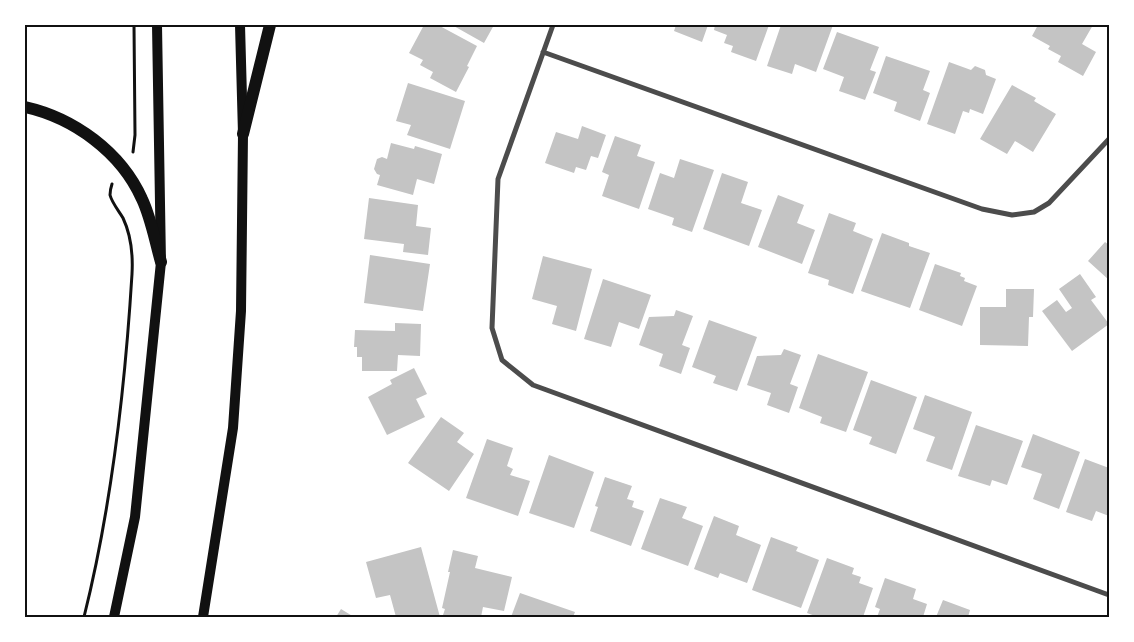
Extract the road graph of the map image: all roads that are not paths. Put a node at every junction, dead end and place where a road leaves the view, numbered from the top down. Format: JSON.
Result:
{"nodes":[{"id":1,"x":156,"y":25,"type":"edge"},
{"id":2,"x":240,"y":25,"type":"edge"},
{"id":3,"x":270,"y":25,"type":"edge"},
{"id":4,"x":553,"y":25,"type":"edge"},
{"id":5,"x":543,"y":52,"type":"junction"},
{"id":6,"x":25,"y":107,"type":"edge"},
{"id":7,"x":243,"y":134,"type":"junction"},
{"id":8,"x":1109,"y":140,"type":"edge"},
{"id":9,"x":161,"y":262,"type":"junction"},
{"id":10,"x":1109,"y":595,"type":"edge"},
{"id":11,"x":114,"y":617,"type":"edge"},
{"id":12,"x":203,"y":617,"type":"edge"}],
"edges":[{"from":1,"to":9,"type":"main road"},
{"from":2,"to":7,"type":"main road"},
{"from":3,"to":7,"type":"main road"},
{"from":4,"to":5,"type":"street"},
{"from":5,"to":8,"type":"street"},
{"from":5,"to":10,"type":"street"},
{"from":6,"to":9,"type":"main road"},
{"from":7,"to":12,"type":"main road"},
{"from":9,"to":11,"type":"main road"}]}
